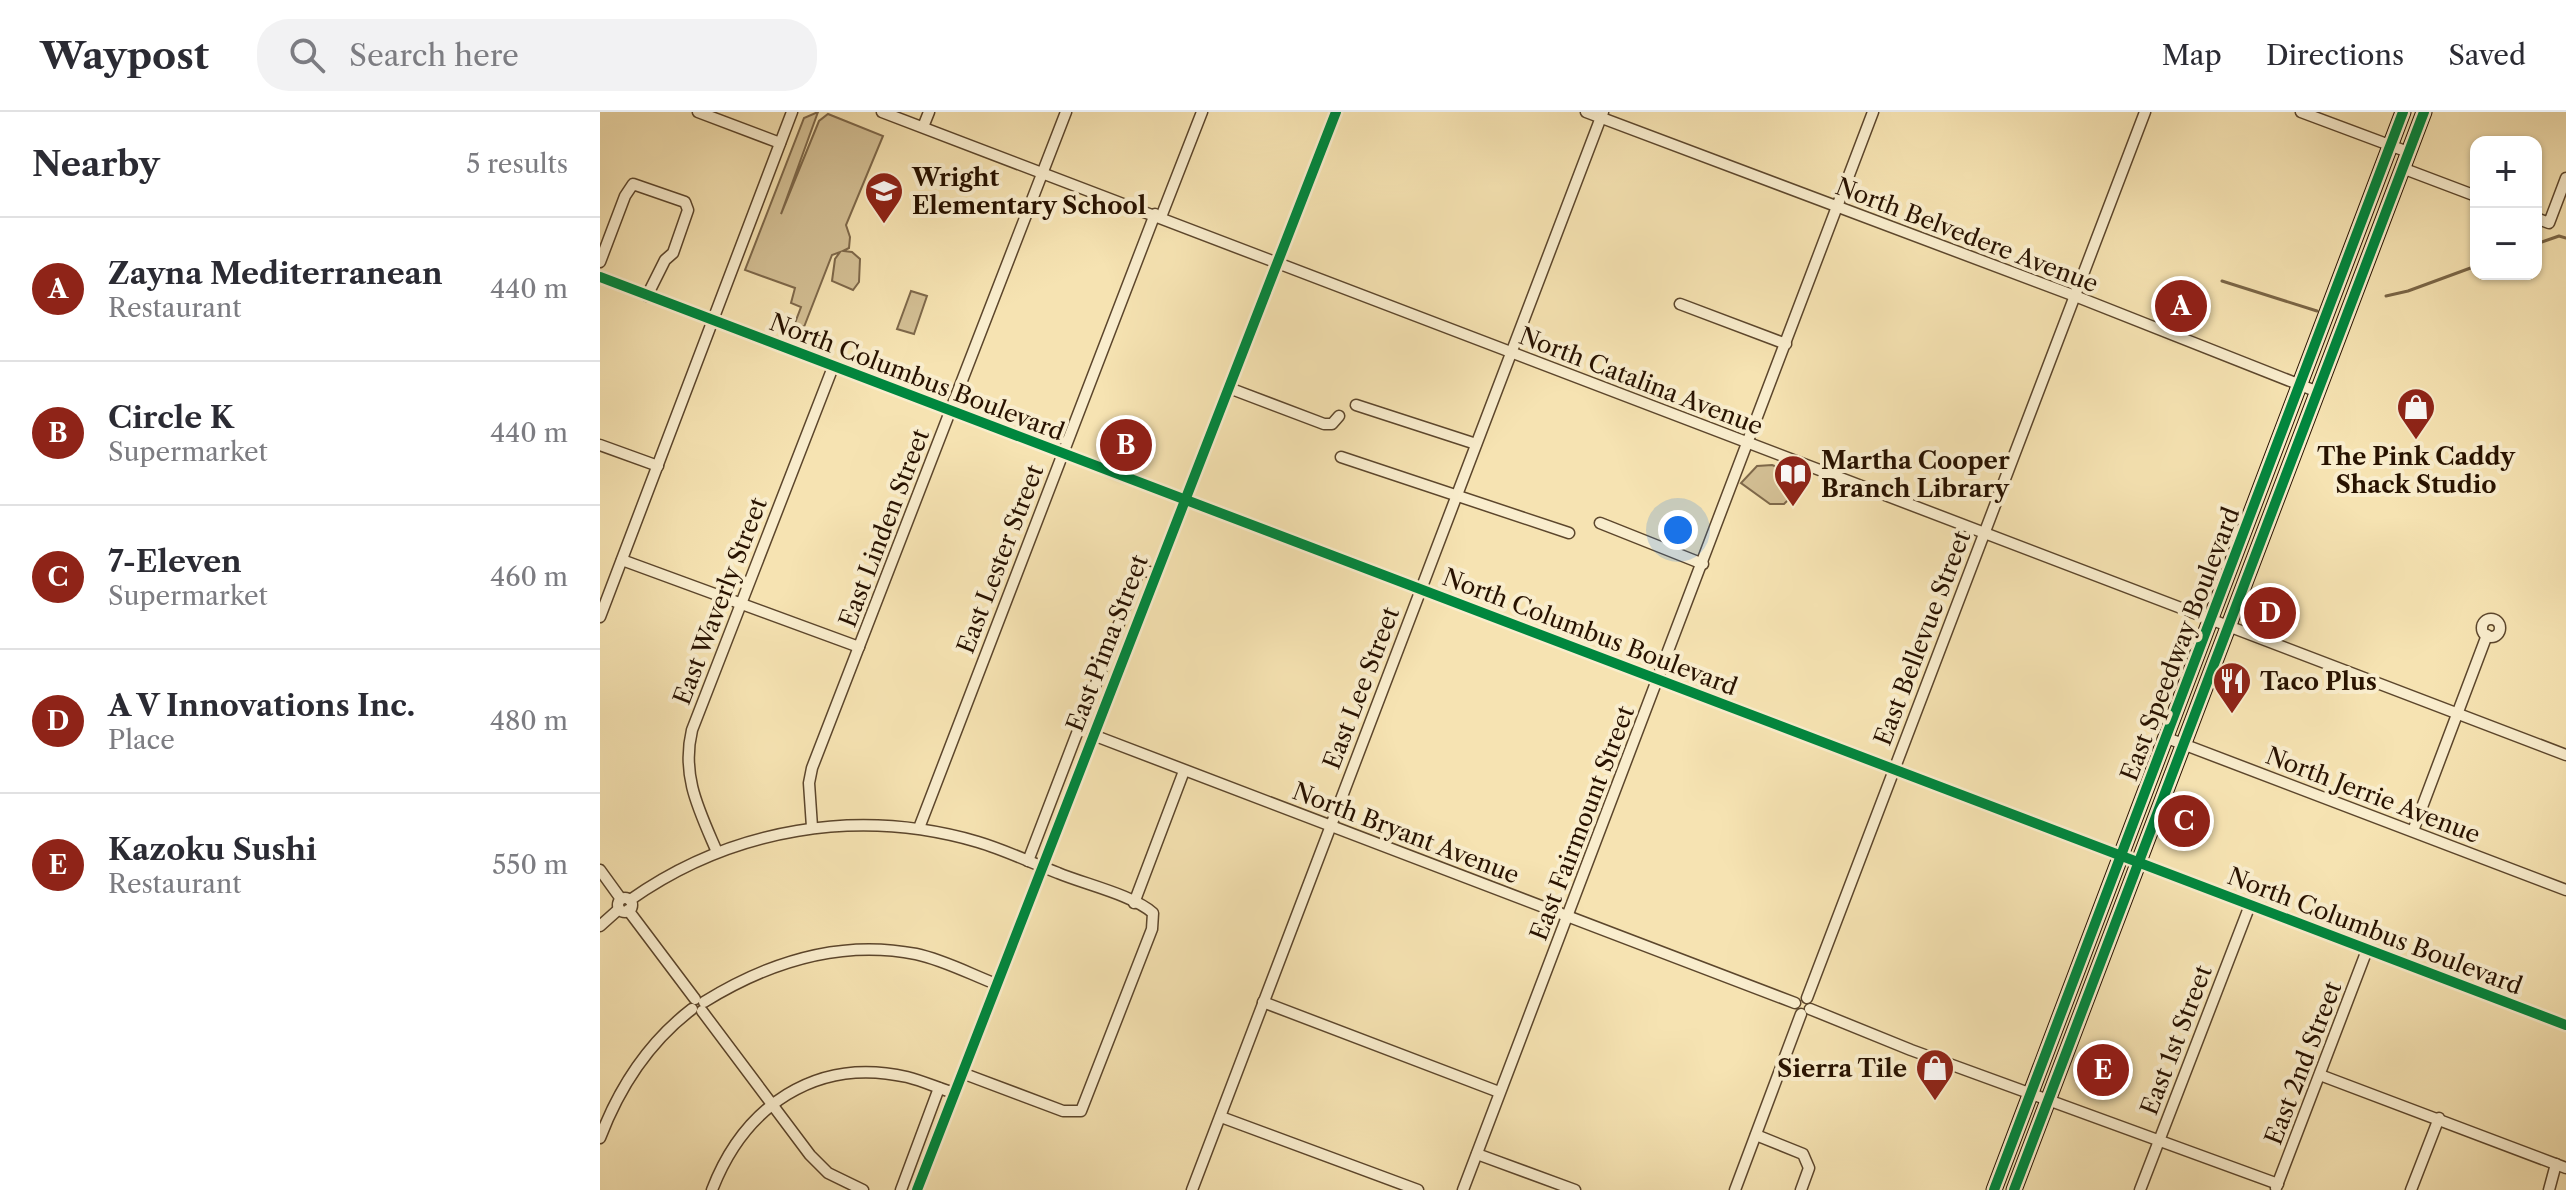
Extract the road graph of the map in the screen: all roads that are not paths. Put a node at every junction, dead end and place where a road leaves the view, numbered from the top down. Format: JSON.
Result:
{"nodes":[{"id":1,"x":698,"y":112,"type":"edge"},
{"id":2,"x":792,"y":112,"type":"edge"},
{"id":3,"x":882,"y":112,"type":"edge"},
{"id":4,"x":929,"y":112,"type":"edge"},
{"id":5,"x":1066,"y":112,"type":"edge"},
{"id":6,"x":1202,"y":112,"type":"edge"},
{"id":7,"x":1336,"y":112,"type":"edge"},
{"id":8,"x":1586,"y":112,"type":"edge"},
{"id":9,"x":1873,"y":112,"type":"edge"},
{"id":10,"x":2145,"y":112,"type":"edge"},
{"id":11,"x":2301,"y":112,"type":"edge"},
{"id":12,"x":2403,"y":112,"type":"edge"},
{"id":13,"x":2424,"y":112,"type":"edge"},
{"id":14,"x":1602,"y":115,"type":"edge"},
{"id":15,"x":923,"y":127,"type":"junction"},
{"id":16,"x":780,"y":143,"type":"junction"},
{"id":17,"x":2390,"y":145,"type":"junction"},
{"id":18,"x":2408,"y":152,"type":"junction"},
{"id":19,"x":2402,"y":168,"type":"junction"},
{"id":20,"x":1043,"y":172,"type":"junction"},
{"id":21,"x":2566,"y":178,"type":"edge"},
{"id":22,"x":2470,"y":194,"type":"edge"},
{"id":23,"x":1838,"y":208,"type":"junction"},
{"id":24,"x":1158,"y":216,"type":"junction"},
{"id":25,"x":2542,"y":220,"type":"edge"},
{"id":26,"x":600,"y":262,"type":"edge"},
{"id":27,"x":1277,"y":263,"type":"junction"},
{"id":28,"x":600,"y":277,"type":"edge"},
{"id":29,"x":647,"y":296,"type":"junction"},
{"id":30,"x":2075,"y":296,"type":"junction"},
{"id":31,"x":1680,"y":304,"type":"dead end"},
{"id":32,"x":713,"y":321,"type":"junction"},
{"id":33,"x":1786,"y":344,"type":"junction"},
{"id":34,"x":1510,"y":352,"type":"junction"},
{"id":35,"x":833,"y":367,"type":"junction"},
{"id":36,"x":2299,"y":385,"type":"junction"},
{"id":37,"x":1229,"y":388,"type":"junction"},
{"id":38,"x":2318,"y":392,"type":"junction"},
{"id":39,"x":1356,"y":405,"type":"dead end"},
{"id":40,"x":950,"y":411,"type":"junction"},
{"id":41,"x":1339,"y":416,"type":"dead end"},
{"id":42,"x":1476,"y":444,"type":"junction"},
{"id":43,"x":1748,"y":444,"type":"junction"},
{"id":44,"x":600,"y":445,"type":"edge"},
{"id":45,"x":1061,"y":454,"type":"junction"},
{"id":46,"x":1341,"y":457,"type":"dead end"},
{"id":47,"x":658,"y":466,"type":"junction"},
{"id":48,"x":1456,"y":495,"type":"junction"},
{"id":49,"x":1184,"y":500,"type":"junction"},
{"id":50,"x":1600,"y":523,"type":"dead end"},
{"id":51,"x":1983,"y":532,"type":"junction"},
{"id":52,"x":1569,"y":533,"type":"dead end"},
{"id":53,"x":622,"y":560,"type":"junction"},
{"id":54,"x":1703,"y":564,"type":"junction"},
{"id":55,"x":1155,"y":574,"type":"junction"},
{"id":56,"x":1420,"y":589,"type":"junction"},
{"id":57,"x":604,"y":592,"type":"edge"},
{"id":58,"x":741,"y":603,"type":"junction"},
{"id":59,"x":600,"y":617,"type":"edge"},
{"id":60,"x":2212,"y":618,"type":"junction"},
{"id":61,"x":2230,"y":625,"type":"junction"},
{"id":62,"x":2487,"y":635,"type":"dead end"},
{"id":63,"x":859,"y":647,"type":"junction"},
{"id":64,"x":1658,"y":679,"type":"junction"},
{"id":65,"x":2456,"y":713,"type":"junction"},
{"id":66,"x":1093,"y":735,"type":"junction"},
{"id":67,"x":2167,"y":738,"type":"junction"},
{"id":68,"x":2185,"y":745,"type":"junction"},
{"id":69,"x":2566,"y":755,"type":"edge"},
{"id":70,"x":1895,"y":769,"type":"junction"},
{"id":71,"x":1184,"y":771,"type":"junction"},
{"id":72,"x":1330,"y":826,"type":"junction"},
{"id":73,"x":812,"y":827,"type":"junction"},
{"id":74,"x":919,"y":828,"type":"junction"},
{"id":75,"x":2413,"y":831,"type":"junction"},
{"id":76,"x":717,"y":852,"type":"junction"},
{"id":77,"x":2123,"y":855,"type":"junction"},
{"id":78,"x":1028,"y":861,"type":"junction"},
{"id":79,"x":2140,"y":861,"type":"junction"},
{"id":80,"x":1041,"y":867,"type":"junction"},
{"id":81,"x":600,"y":870,"type":"edge"},
{"id":82,"x":2566,"y":890,"type":"edge"},
{"id":83,"x":1134,"y":903,"type":"junction"},
{"id":84,"x":625,"y":904,"type":"junction"},
{"id":85,"x":2250,"y":905,"type":"junction"},
{"id":86,"x":1568,"y":916,"type":"junction"},
{"id":87,"x":600,"y":926,"type":"edge"},
{"id":88,"x":2367,"y":950,"type":"junction"},
{"id":89,"x":998,"y":981,"type":"junction"},
{"id":90,"x":1263,"y":1002,"type":"junction"},
{"id":91,"x":698,"y":1005,"type":"junction"},
{"id":92,"x":1806,"y":1007,"type":"junction"},
{"id":93,"x":2566,"y":1025,"type":"edge"},
{"id":94,"x":962,"y":1073,"type":"junction"},
{"id":95,"x":2320,"y":1075,"type":"junction"},
{"id":96,"x":939,"y":1088,"type":"junction"},
{"id":97,"x":1499,"y":1092,"type":"junction"},
{"id":98,"x":954,"y":1093,"type":"junction"},
{"id":99,"x":2031,"y":1094,"type":"junction"},
{"id":100,"x":2049,"y":1101,"type":"junction"},
{"id":101,"x":772,"y":1103,"type":"junction"},
{"id":102,"x":1221,"y":1117,"type":"junction"},
{"id":103,"x":2439,"y":1118,"type":"junction"},
{"id":104,"x":1756,"y":1135,"type":"junction"},
{"id":105,"x":600,"y":1138,"type":"edge"},
{"id":106,"x":2159,"y":1140,"type":"junction"},
{"id":107,"x":1477,"y":1154,"type":"junction"},
{"id":108,"x":2561,"y":1166,"type":"edge"},
{"id":109,"x":2277,"y":1187,"type":"edge"},
{"id":110,"x":712,"y":1190,"type":"edge"},
{"id":111,"x":863,"y":1190,"type":"edge"},
{"id":112,"x":901,"y":1190,"type":"edge"},
{"id":113,"x":917,"y":1190,"type":"edge"},
{"id":114,"x":1192,"y":1190,"type":"edge"},
{"id":115,"x":1418,"y":1190,"type":"edge"},
{"id":116,"x":1463,"y":1190,"type":"edge"},
{"id":117,"x":1575,"y":1190,"type":"edge"},
{"id":118,"x":1735,"y":1190,"type":"edge"},
{"id":119,"x":1801,"y":1190,"type":"edge"},
{"id":120,"x":1994,"y":1190,"type":"edge"},
{"id":121,"x":2014,"y":1190,"type":"edge"},
{"id":122,"x":2140,"y":1190,"type":"edge"},
{"id":123,"x":2411,"y":1190,"type":"edge"},
{"id":124,"x":2549,"y":1190,"type":"edge"}],
"edges":[{"from":1,"to":16,"type":"street"},
{"from":2,"to":16,"type":"street"},
{"from":3,"to":15,"type":"street","name":"North Catalina Avenue"},
{"from":4,"to":15,"type":"street"},
{"from":5,"to":20,"type":"street","name":"East Linden Street"},
{"from":6,"to":24,"type":"street","name":"East Lester Street"},
{"from":7,"to":27,"type":"street","name":"East Pima Street"},
{"from":8,"to":14,"type":"street","name":"North Belvedere Avenue"},
{"from":9,"to":23,"type":"street","name":"East Fairmount Street"},
{"from":10,"to":30,"type":"street","name":"East Bellevue Street"},
{"from":11,"to":17,"type":"street"},
{"from":12,"to":17,"type":"main road","name":"East Speedway Boulevard"},
{"from":13,"to":18,"type":"main road","name":"East Speedway Boulevard"},
{"from":14,"to":23,"type":"street","name":"North Belvedere Avenue"},
{"from":14,"to":34,"type":"street","name":"East Lee Street"},
{"from":15,"to":20,"type":"street","name":"North Catalina Avenue"},
{"from":16,"to":32,"type":"street"},
{"from":17,"to":18,"type":"street"},
{"from":17,"to":36,"type":"main road","name":"East Speedway Boulevard"},
{"from":18,"to":19,"type":"main road","name":"East Speedway Boulevard"},
{"from":19,"to":22,"type":"street"},
{"from":19,"to":38,"type":"main road","name":"East Speedway Boulevard"},
{"from":20,"to":24,"type":"street","name":"North Catalina Avenue"},
{"from":20,"to":40,"type":"street","name":"East Linden Street"},
{"from":21,"to":25,"type":"street"},
{"from":23,"to":30,"type":"street","name":"North Belvedere Avenue"},
{"from":23,"to":33,"type":"street","name":"East Fairmount Street"},
{"from":24,"to":27,"type":"street","name":"North Catalina Avenue"},
{"from":24,"to":45,"type":"street","name":"East Lester Street"},
{"from":26,"to":29,"type":"street"},
{"from":27,"to":34,"type":"street","name":"North Catalina Avenue"},
{"from":27,"to":37,"type":"street","name":"East Pima Street"},
{"from":28,"to":29,"type":"street","name":"North Columbus Boulevard"},
{"from":29,"to":32,"type":"street","name":"North Columbus Boulevard"},
{"from":30,"to":36,"type":"street","name":"North Belvedere Avenue"},
{"from":30,"to":51,"type":"street","name":"East Bellevue Street"},
{"from":31,"to":33,"type":"street"},
{"from":32,"to":35,"type":"street","name":"North Columbus Boulevard"},
{"from":32,"to":47,"type":"street"},
{"from":33,"to":43,"type":"street","name":"East Fairmount Street"},
{"from":34,"to":42,"type":"street","name":"East Lee Street"},
{"from":34,"to":43,"type":"street","name":"North Catalina Avenue"},
{"from":35,"to":40,"type":"street","name":"North Columbus Boulevard"},
{"from":35,"to":58,"type":"street","name":"East Waverly Street"},
{"from":36,"to":38,"type":"street","name":"North Belvedere Avenue"},
{"from":36,"to":60,"type":"main road","name":"East Speedway Boulevard"},
{"from":37,"to":41,"type":"street"},
{"from":37,"to":49,"type":"street","name":"East Pima Street"},
{"from":38,"to":61,"type":"main road","name":"East Speedway Boulevard"},
{"from":39,"to":42,"type":"street"},
{"from":40,"to":45,"type":"street","name":"North Columbus Boulevard"},
{"from":40,"to":63,"type":"street","name":"East Linden Street"},
{"from":42,"to":48,"type":"street","name":"East Lee Street"},
{"from":43,"to":51,"type":"street","name":"North Catalina Avenue"},
{"from":43,"to":54,"type":"street","name":"East Fairmount Street"},
{"from":44,"to":47,"type":"street"},
{"from":45,"to":49,"type":"street","name":"North Columbus Boulevard"},
{"from":45,"to":74,"type":"street","name":"East Lester Street"},
{"from":46,"to":48,"type":"street"},
{"from":47,"to":53,"type":"street"},
{"from":48,"to":52,"type":"street"},
{"from":48,"to":56,"type":"street","name":"East Lee Street"},
{"from":49,"to":55,"type":"street","name":"East Pima Street"},
{"from":49,"to":56,"type":"street","name":"North Columbus Boulevard"},
{"from":50,"to":54,"type":"street"},
{"from":51,"to":60,"type":"street","name":"North Catalina Avenue"},
{"from":51,"to":70,"type":"street","name":"East Bellevue Street"},
{"from":53,"to":57,"type":"street"},
{"from":53,"to":58,"type":"street"},
{"from":54,"to":64,"type":"street","name":"East Fairmount Street"},
{"from":55,"to":66,"type":"street","name":"East Pima Street"},
{"from":55,"to":78,"type":"street","name":"East Pima Street"},
{"from":56,"to":64,"type":"street","name":"North Columbus Boulevard"},
{"from":56,"to":72,"type":"street","name":"East Lee Street"},
{"from":57,"to":59,"type":"street"},
{"from":58,"to":63,"type":"street"},
{"from":58,"to":76,"type":"street","name":"East Waverly Street"},
{"from":60,"to":61,"type":"street","name":"North Catalina Avenue"},
{"from":60,"to":67,"type":"main road","name":"East Speedway Boulevard"},
{"from":61,"to":65,"type":"street","name":"North Catalina Avenue"},
{"from":61,"to":68,"type":"main road","name":"East Speedway Boulevard"},
{"from":62,"to":65,"type":"street"},
{"from":63,"to":73,"type":"street","name":"East Linden Street"},
{"from":64,"to":70,"type":"street","name":"North Columbus Boulevard"},
{"from":64,"to":86,"type":"street","name":"East Fairmount Street"},
{"from":65,"to":69,"type":"street","name":"North Catalina Avenue"},
{"from":65,"to":75,"type":"street"},
{"from":66,"to":71,"type":"street","name":"North Bryant Avenue"},
{"from":66,"to":80,"type":"street","name":"East Pima Street"},
{"from":67,"to":68,"type":"street","name":"North Jerrie Avenue"},
{"from":67,"to":77,"type":"main road","name":"East Speedway Boulevard"},
{"from":68,"to":75,"type":"street","name":"North Jerrie Avenue"},
{"from":68,"to":79,"type":"main road","name":"East Speedway Boulevard"},
{"from":70,"to":77,"type":"street","name":"North Columbus Boulevard"},
{"from":70,"to":92,"type":"street","name":"East Bellevue Street"},
{"from":71,"to":72,"type":"street","name":"North Bryant Avenue"},
{"from":71,"to":83,"type":"street"},
{"from":72,"to":86,"type":"street","name":"North Bryant Avenue"},
{"from":72,"to":90,"type":"street","name":"East Lee Street"},
{"from":73,"to":74,"type":"street"},
{"from":73,"to":76,"type":"street"},
{"from":74,"to":78,"type":"street"},
{"from":75,"to":82,"type":"street","name":"North Jerrie Avenue"},
{"from":76,"to":84,"type":"street"},
{"from":77,"to":79,"type":"street","name":"North Columbus Boulevard"},
{"from":77,"to":99,"type":"main road","name":"East Speedway Boulevard"},
{"from":78,"to":80,"type":"street"},
{"from":79,"to":85,"type":"street","name":"North Columbus Boulevard"},
{"from":79,"to":100,"type":"main road","name":"East Speedway Boulevard"},
{"from":80,"to":83,"type":"street"},
{"from":80,"to":89,"type":"street","name":"East Pima Street"},
{"from":81,"to":84,"type":"street"},
{"from":83,"to":94,"type":"street"},
{"from":84,"to":87,"type":"street"},
{"from":84,"to":91,"type":"street"},
{"from":85,"to":88,"type":"street","name":"North Columbus Boulevard"},
{"from":85,"to":106,"type":"street","name":"East 1st Street"},
{"from":86,"to":92,"type":"street","name":"North Bryant Avenue"},
{"from":86,"to":97,"type":"street","name":"East Fairmount Street"},
{"from":88,"to":93,"type":"street","name":"North Columbus Boulevard"},
{"from":88,"to":95,"type":"street","name":"East 2nd Street"},
{"from":89,"to":91,"type":"street"},
{"from":89,"to":94,"type":"street","name":"East Pima Street"},
{"from":90,"to":97,"type":"street"},
{"from":90,"to":102,"type":"street","name":"East Lee Street"},
{"from":91,"to":101,"type":"street"},
{"from":91,"to":105,"type":"street"},
{"from":92,"to":99,"type":"street"},
{"from":92,"to":104,"type":"street","name":"East Bellevue Street"},
{"from":94,"to":98,"type":"street","name":"East Pima Street"},
{"from":95,"to":103,"type":"street"},
{"from":95,"to":109,"type":"street","name":"East 2nd Street"},
{"from":96,"to":98,"type":"street"},
{"from":96,"to":101,"type":"street"},
{"from":96,"to":112,"type":"street"},
{"from":97,"to":107,"type":"street","name":"East Fairmount Street"},
{"from":98,"to":113,"type":"street","name":"East Pima Street"},
{"from":99,"to":100,"type":"street"},
{"from":99,"to":120,"type":"main road","name":"East Speedway Boulevard"},
{"from":100,"to":106,"type":"street"},
{"from":100,"to":121,"type":"main road","name":"East Speedway Boulevard"},
{"from":101,"to":110,"type":"street"},
{"from":101,"to":111,"type":"street"},
{"from":102,"to":114,"type":"street","name":"East Lee Street"},
{"from":102,"to":115,"type":"street"},
{"from":103,"to":108,"type":"street"},
{"from":103,"to":123,"type":"street"},
{"from":104,"to":118,"type":"street","name":"East Bellevue Street"},
{"from":104,"to":119,"type":"street"},
{"from":106,"to":109,"type":"street"},
{"from":106,"to":122,"type":"street","name":"East 1st Street"},
{"from":107,"to":116,"type":"street","name":"East Fairmount Street"},
{"from":107,"to":117,"type":"street"},
{"from":108,"to":124,"type":"street"}]}
